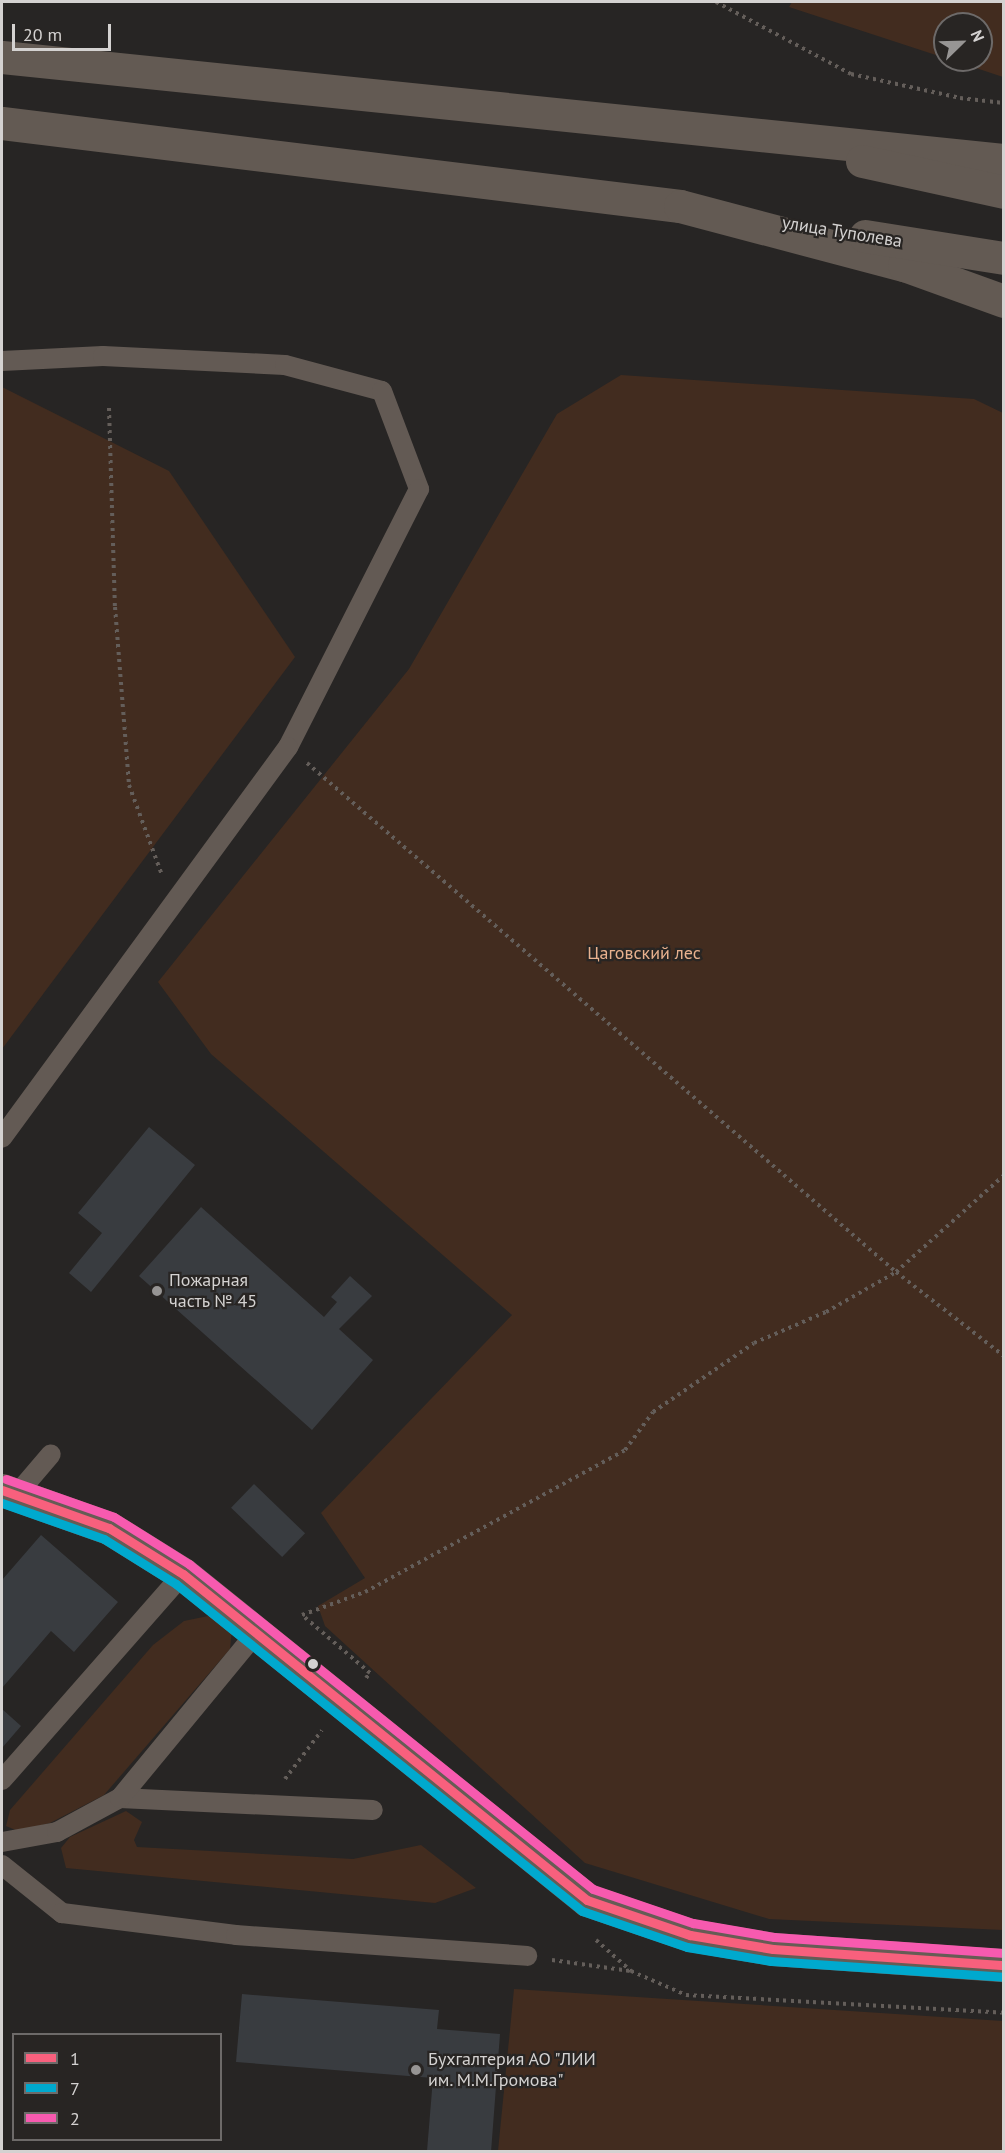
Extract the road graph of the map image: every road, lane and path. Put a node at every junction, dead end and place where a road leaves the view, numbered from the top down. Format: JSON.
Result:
{"nodes":[{"id":1,"x":716,"y":2,"type":"edge"},
{"id":2,"x":2,"y":57,"type":"edge"},
{"id":3,"x":1004,"y":103,"type":"edge"},
{"id":4,"x":2,"y":123,"type":"edge"},
{"id":5,"x":740,"y":135,"type":"junction"},
{"id":6,"x":1004,"y":160,"type":"edge"},
{"id":7,"x":1004,"y":192,"type":"edge"},
{"id":8,"x":680,"y":206,"type":"junction"},
{"id":9,"x":1004,"y":258,"type":"edge"},
{"id":10,"x":1004,"y":301,"type":"edge"},
{"id":11,"x":2,"y":361,"type":"edge"},
{"id":12,"x":109,"y":408,"type":"dead end"},
{"id":13,"x":288,"y":747,"type":"junction"},
{"id":14,"x":174,"y":906,"type":"junction"},
{"id":15,"x":2,"y":1138,"type":"edge"},
{"id":16,"x":1004,"y":1175,"type":"edge"},
{"id":17,"x":896,"y":1272,"type":"junction"},
{"id":18,"x":1004,"y":1356,"type":"edge"},
{"id":19,"x":51,"y":1454,"type":"dead end"},
{"id":20,"x":9,"y":1492,"type":"edge"},
{"id":21,"x":183,"y":1574,"type":"junction"},
{"id":22,"x":257,"y":1632,"type":"junction"},
{"id":23,"x":345,"y":1702,"type":"junction"},
{"id":24,"x":2,"y":1780,"type":"edge"},
{"id":25,"x":120,"y":1798,"type":"junction"},
{"id":26,"x":267,"y":1805,"type":"junction"},
{"id":27,"x":373,"y":1810,"type":"dead end"},
{"id":28,"x":2,"y":1842,"type":"edge"},
{"id":29,"x":2,"y":1864,"type":"edge"},
{"id":30,"x":527,"y":1956,"type":"joint"},
{"id":31,"x":1004,"y":1965,"type":"edge"},
{"id":32,"x":631,"y":1971,"type":"dead end"}],
"edges":[{"from":1,"to":3,"type":"path"},
{"from":2,"to":5,"type":"main road"},
{"from":4,"to":8,"type":"main road"},
{"from":5,"to":6,"type":"main road"},
{"from":5,"to":7,"type":"main road"},
{"from":8,"to":9,"type":"main road","name":"улица Туполева"},
{"from":8,"to":10,"type":"main road"},
{"from":11,"to":13,"type":"lane"},
{"from":12,"to":14,"type":"path"},
{"from":13,"to":14,"type":"lane"},
{"from":13,"to":17,"type":"path"},
{"from":14,"to":15,"type":"lane"},
{"from":16,"to":17,"type":"path"},
{"from":17,"to":18,"type":"path"},
{"from":17,"to":23,"type":"path"},
{"from":19,"to":20,"type":"lane"},
{"from":20,"to":21,"type":"street"},
{"from":21,"to":22,"type":"street"},
{"from":21,"to":24,"type":"lane"},
{"from":22,"to":23,"type":"street"},
{"from":22,"to":25,"type":"lane"},
{"from":23,"to":26,"type":"path"},
{"from":23,"to":31,"type":"street"},
{"from":25,"to":26,"type":"lane"},
{"from":25,"to":28,"type":"lane"},
{"from":26,"to":27,"type":"lane"},
{"from":29,"to":30,"type":"lane"},
{"from":30,"to":32,"type":"path"}]}
